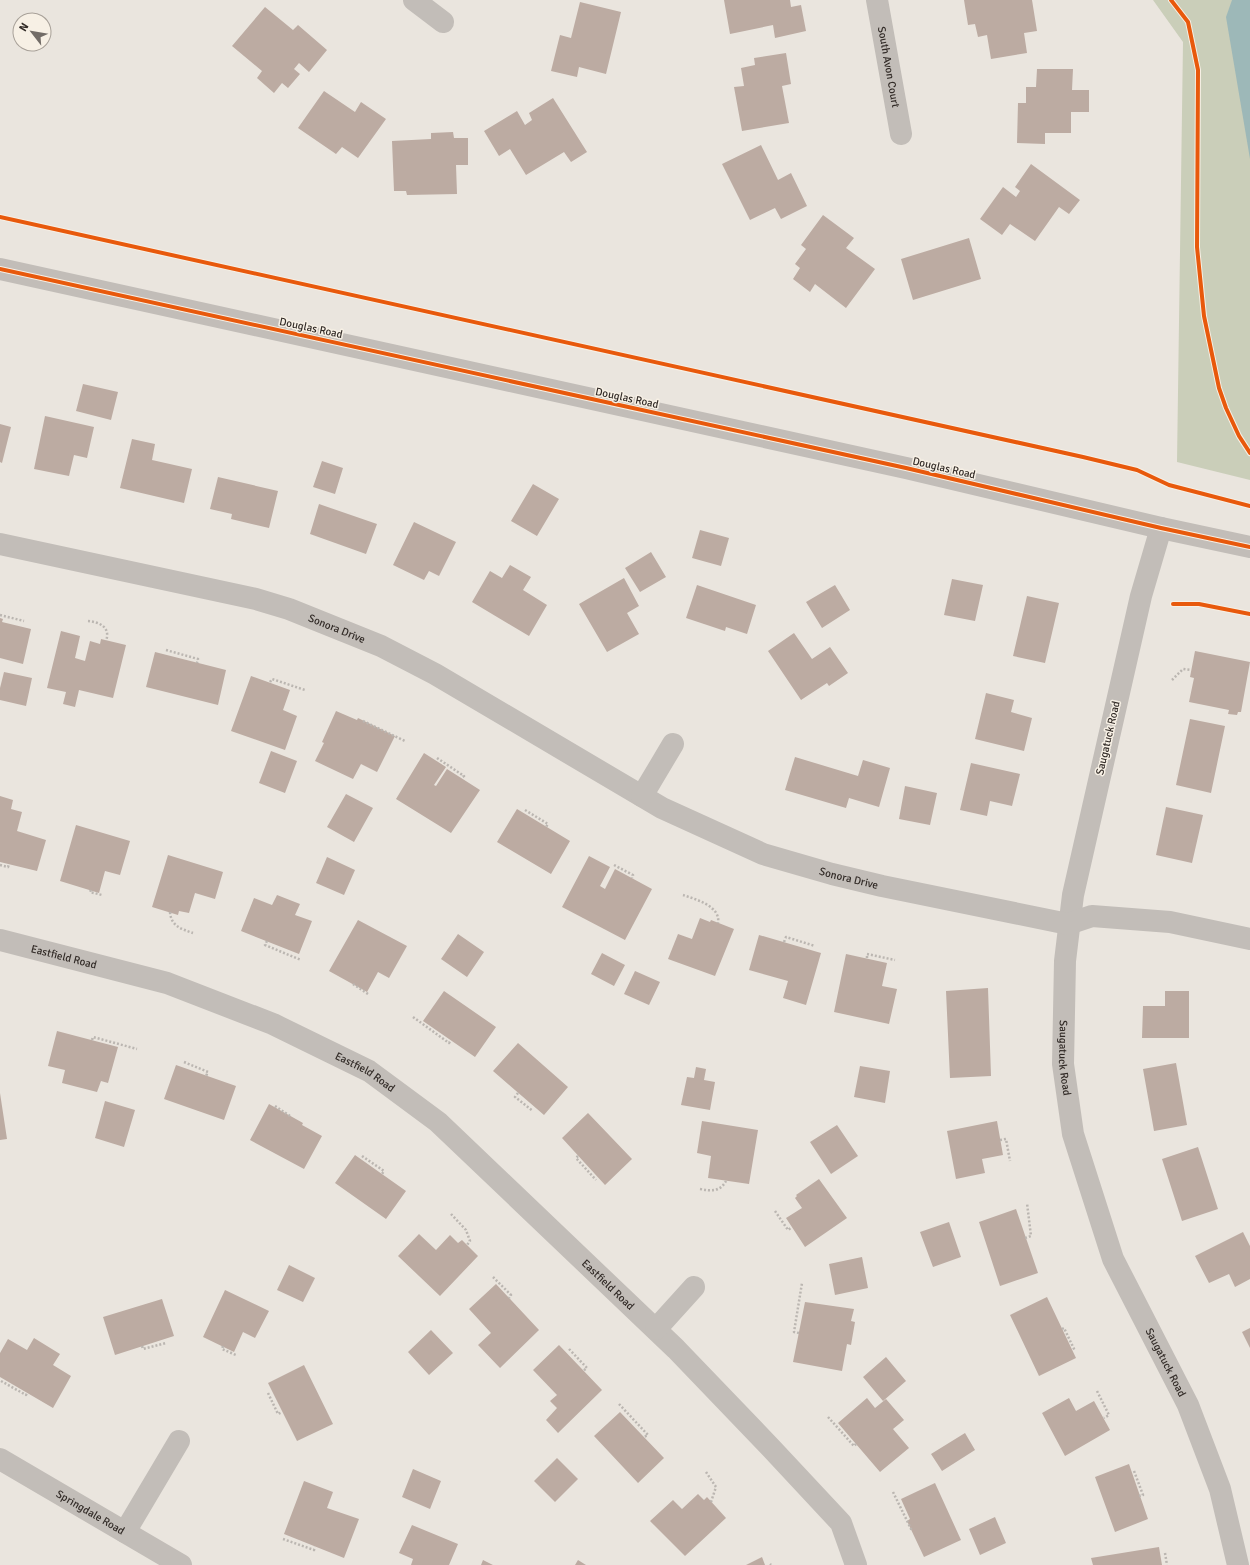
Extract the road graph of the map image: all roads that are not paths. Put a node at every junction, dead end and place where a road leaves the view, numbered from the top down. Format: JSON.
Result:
{"nodes":[{"id":1,"x":414,"y":0,"type":"edge"},
{"id":2,"x":877,"y":0,"type":"edge"},
{"id":3,"x":443,"y":22,"type":"dead end"},
{"id":4,"x":901,"y":134,"type":"dead end"},
{"id":5,"x":0,"y":269,"type":"edge"},
{"id":6,"x":1162,"y":528,"type":"junction"},
{"id":7,"x":0,"y":544,"type":"edge"},
{"id":8,"x":1250,"y":547,"type":"edge"},
{"id":9,"x":673,"y":744,"type":"dead end"},
{"id":10,"x":642,"y":796,"type":"junction"},
{"id":11,"x":1068,"y":924,"type":"junction"},
{"id":12,"x":1250,"y":939,"type":"edge"},
{"id":13,"x":0,"y":940,"type":"edge"},
{"id":14,"x":694,"y":1288,"type":"dead end"},
{"id":15,"x":656,"y":1329,"type":"junction"},
{"id":16,"x":179,"y":1441,"type":"dead end"},
{"id":17,"x":0,"y":1459,"type":"edge"},
{"id":18,"x":125,"y":1532,"type":"junction"},
{"id":19,"x":181,"y":1565,"type":"edge"},
{"id":20,"x":856,"y":1565,"type":"edge"},
{"id":21,"x":1238,"y":1565,"type":"edge"}],
"edges":[{"from":1,"to":3,"type":"street"},
{"from":2,"to":4,"type":"street","name":"South Avon Court"},
{"from":5,"to":6,"type":"street","name":"Douglas Road"},
{"from":6,"to":8,"type":"street","name":"Douglas Road"},
{"from":6,"to":11,"type":"street","name":"Saugatuck Road"},
{"from":7,"to":10,"type":"street","name":"Sonora Drive"},
{"from":9,"to":10,"type":"street"},
{"from":10,"to":11,"type":"street","name":"Sonora Drive"},
{"from":11,"to":12,"type":"street"},
{"from":11,"to":21,"type":"street","name":"Saugatuck Road"},
{"from":13,"to":15,"type":"street","name":"Eastfield Road"},
{"from":14,"to":15,"type":"street"},
{"from":15,"to":20,"type":"street","name":"Eastfield Road"},
{"from":16,"to":18,"type":"street"},
{"from":17,"to":18,"type":"street","name":"Springdale Road"},
{"from":18,"to":19,"type":"street","name":"Springdale Road"}]}
